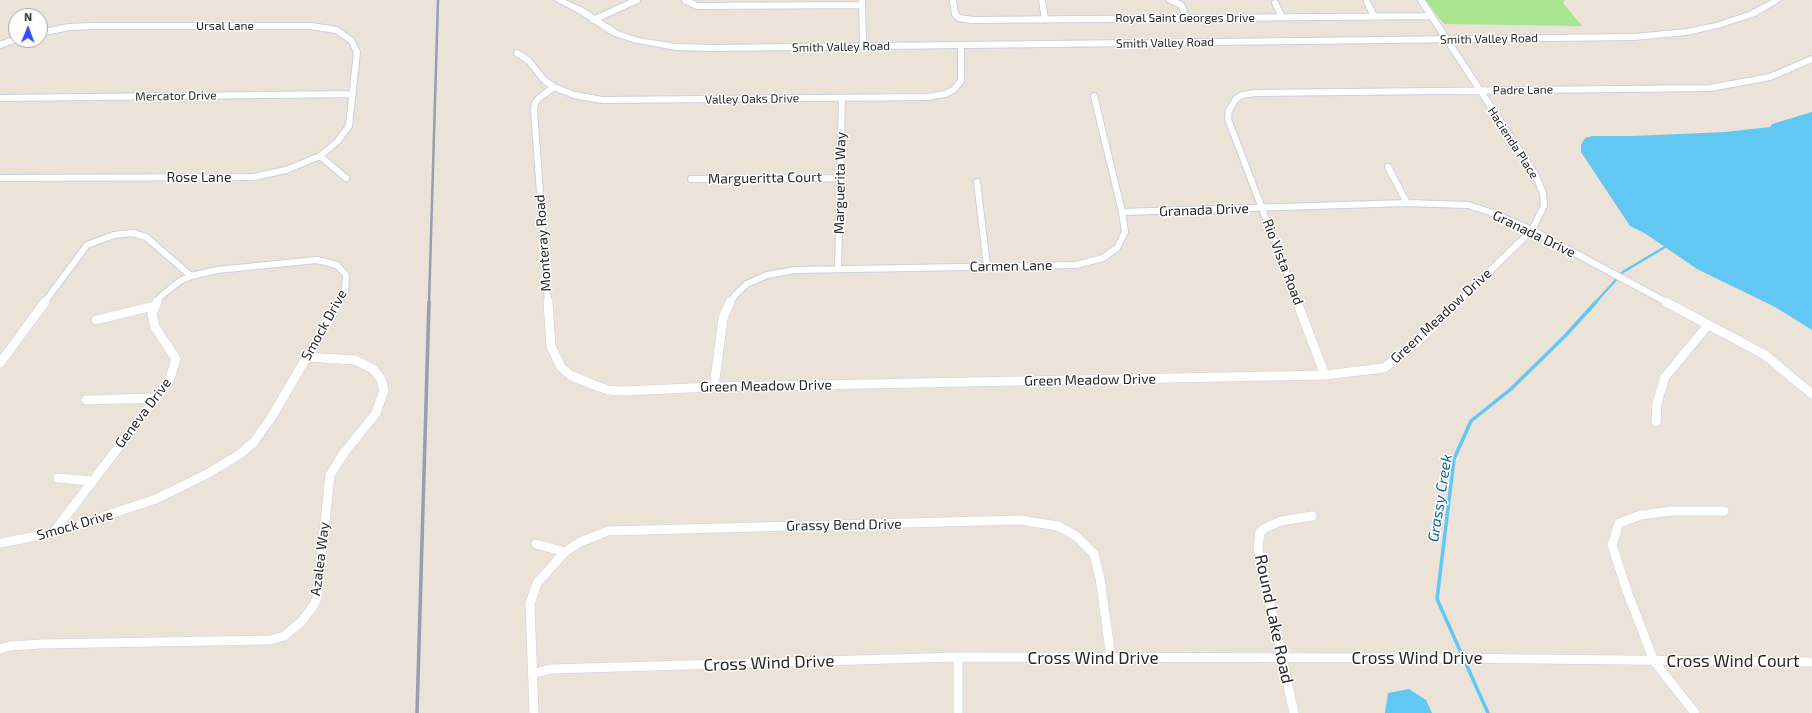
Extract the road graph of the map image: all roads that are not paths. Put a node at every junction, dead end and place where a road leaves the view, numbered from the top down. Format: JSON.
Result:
{"nodes":[{"id":1,"x":558,"y":0,"type":"edge"},
{"id":2,"x":637,"y":0,"type":"edge"},
{"id":3,"x":684,"y":0,"type":"edge"},
{"id":4,"x":1042,"y":0,"type":"edge"},
{"id":5,"x":1170,"y":0,"type":"edge"},
{"id":6,"x":1421,"y":0,"type":"edge"},
{"id":7,"x":1777,"y":0,"type":"edge"},
{"id":8,"x":952,"y":1,"type":"dead end"},
{"id":9,"x":1276,"y":2,"type":"dead end"},
{"id":10,"x":1367,"y":2,"type":"dead end"},
{"id":11,"x":783,"y":3,"type":"edge"},
{"id":12,"x":862,"y":3,"type":"edge"},
{"id":13,"x":1374,"y":16,"type":"junction"},
{"id":14,"x":1431,"y":16,"type":"junction"},
{"id":15,"x":1282,"y":17,"type":"junction"},
{"id":16,"x":1187,"y":18,"type":"junction"},
{"id":17,"x":1045,"y":19,"type":"junction"},
{"id":18,"x":593,"y":20,"type":"junction"},
{"id":19,"x":48,"y":31,"type":"edge"},
{"id":20,"x":1447,"y":39,"type":"junction"},
{"id":21,"x":863,"y":46,"type":"junction"},
{"id":22,"x":961,"y":46,"type":"junction"},
{"id":23,"x":517,"y":53,"type":"dead end"},
{"id":24,"x":1812,"y":59,"type":"edge"},
{"id":25,"x":554,"y":87,"type":"junction"},
{"id":26,"x":1479,"y":90,"type":"junction"},
{"id":27,"x":352,"y":94,"type":"junction"},
{"id":28,"x":1094,"y":96,"type":"dead end"},
{"id":29,"x":0,"y":98,"type":"edge"},
{"id":30,"x":842,"y":98,"type":"junction"},
{"id":31,"x":1232,"y":104,"type":"joint"},
{"id":32,"x":320,"y":156,"type":"junction"},
{"id":33,"x":1388,"y":167,"type":"dead end"},
{"id":34,"x":0,"y":178,"type":"edge"},
{"id":35,"x":346,"y":178,"type":"dead end"},
{"id":36,"x":839,"y":178,"type":"junction"},
{"id":37,"x":692,"y":179,"type":"dead end"},
{"id":38,"x":977,"y":182,"type":"dead end"},
{"id":39,"x":1407,"y":203,"type":"junction"},
{"id":40,"x":1263,"y":208,"type":"junction"},
{"id":41,"x":1122,"y":212,"type":"junction"},
{"id":42,"x":1532,"y":230,"type":"junction"},
{"id":43,"x":986,"y":266,"type":"junction"},
{"id":44,"x":838,"y":269,"type":"junction"},
{"id":45,"x":191,"y":276,"type":"junction"},
{"id":46,"x":154,"y":306,"type":"junction"},
{"id":47,"x":96,"y":320,"type":"dead end"},
{"id":48,"x":1708,"y":325,"type":"junction"},
{"id":49,"x":306,"y":357,"type":"junction"},
{"id":50,"x":0,"y":363,"type":"edge"},
{"id":51,"x":1325,"y":375,"type":"junction"},
{"id":52,"x":594,"y":385,"type":"joint"},
{"id":53,"x":714,"y":387,"type":"junction"},
{"id":54,"x":1812,"y":394,"type":"edge"},
{"id":55,"x":155,"y":398,"type":"junction"},
{"id":56,"x":86,"y":400,"type":"dead end"},
{"id":57,"x":1656,"y":422,"type":"dead end"},
{"id":58,"x":58,"y":478,"type":"dead end"},
{"id":59,"x":91,"y":480,"type":"junction"},
{"id":60,"x":1724,"y":511,"type":"dead end"},
{"id":61,"x":1312,"y":516,"type":"dead end"},
{"id":62,"x":53,"y":533,"type":"junction"},
{"id":63,"x":0,"y":543,"type":"edge"},
{"id":64,"x":536,"y":544,"type":"dead end"},
{"id":65,"x":565,"y":552,"type":"junction"},
{"id":66,"x":0,"y":649,"type":"edge"},
{"id":67,"x":958,"y":657,"type":"junction"},
{"id":68,"x":1111,"y":658,"type":"junction"},
{"id":69,"x":1282,"y":658,"type":"junction"},
{"id":70,"x":1654,"y":661,"type":"junction"},
{"id":71,"x":1812,"y":662,"type":"edge"},
{"id":72,"x":532,"y":674,"type":"junction"},
{"id":73,"x":534,"y":713,"type":"edge"},
{"id":74,"x":958,"y":713,"type":"edge"},
{"id":75,"x":1294,"y":713,"type":"edge"},
{"id":76,"x":1695,"y":713,"type":"edge"}],
"edges":[{"from":1,"to":18,"type":"main road","name":"Smith Valley Road"},
{"from":2,"to":18,"type":"street"},
{"from":3,"to":11,"type":"street"},
{"from":4,"to":17,"type":"street"},
{"from":5,"to":16,"type":"street"},
{"from":6,"to":14,"type":"street","name":"Hacienda Place"},
{"from":7,"to":20,"type":"main road","name":"Smith Valley Road"},
{"from":8,"to":17,"type":"street","name":"Royal Saint Georges Drive"},
{"from":9,"to":15,"type":"street"},
{"from":10,"to":13,"type":"street"},
{"from":11,"to":12,"type":"street"},
{"from":12,"to":21,"type":"street"},
{"from":13,"to":14,"type":"street","name":"Royal Saint Georges Drive"},
{"from":13,"to":15,"type":"street","name":"Royal Saint Georges Drive"},
{"from":14,"to":20,"type":"street","name":"Hacienda Place"},
{"from":15,"to":16,"type":"street","name":"Royal Saint Georges Drive"},
{"from":16,"to":17,"type":"street","name":"Royal Saint Georges Drive"},
{"from":18,"to":21,"type":"main road","name":"Smith Valley Road"},
{"from":19,"to":27,"type":"street","name":"Ursal Lane"},
{"from":20,"to":22,"type":"main road","name":"Smith Valley Road"},
{"from":20,"to":26,"type":"street","name":"Hacienda Place"},
{"from":21,"to":22,"type":"main road","name":"Smith Valley Road"},
{"from":22,"to":30,"type":"street","name":"Valley Oaks Drive"},
{"from":23,"to":25,"type":"street","name":"Valley Oaks Drive"},
{"from":24,"to":26,"type":"street","name":"Padre Lane"},
{"from":25,"to":30,"type":"street","name":"Valley Oaks Drive"},
{"from":25,"to":52,"type":"street","name":"Monteray Road"},
{"from":26,"to":31,"type":"street","name":"Padre Lane"},
{"from":26,"to":42,"type":"street","name":"Hacienda Place"},
{"from":27,"to":29,"type":"street","name":"Mercator Drive"},
{"from":27,"to":32,"type":"street","name":"Rose Lane"},
{"from":28,"to":41,"type":"street","name":"Carmen Lane"},
{"from":30,"to":36,"type":"street","name":"Marguerita Way"},
{"from":31,"to":40,"type":"street","name":"Rio Vista Road"},
{"from":32,"to":34,"type":"street","name":"Rose Lane"},
{"from":32,"to":35,"type":"street"},
{"from":33,"to":39,"type":"street"},
{"from":36,"to":37,"type":"street","name":"Margueritta Court"},
{"from":36,"to":44,"type":"street","name":"Marguerita Way"},
{"from":38,"to":43,"type":"street"},
{"from":39,"to":40,"type":"street","name":"Granada Drive"},
{"from":39,"to":42,"type":"street","name":"Granada Drive"},
{"from":40,"to":41,"type":"street","name":"Granada Drive"},
{"from":40,"to":51,"type":"street","name":"Rio Vista Road"},
{"from":41,"to":43,"type":"street","name":"Carmen Lane"},
{"from":42,"to":48,"type":"street","name":"Granada Drive"},
{"from":42,"to":51,"type":"street","name":"Green Meadow Drive"},
{"from":43,"to":44,"type":"street","name":"Carmen Lane"},
{"from":44,"to":53,"type":"street","name":"Carmen Lane"},
{"from":45,"to":46,"type":"street"},
{"from":45,"to":49,"type":"street","name":"Smock Drive"},
{"from":45,"to":50,"type":"street"},
{"from":46,"to":47,"type":"street"},
{"from":46,"to":55,"type":"street","name":"Geneva Drive"},
{"from":48,"to":54,"type":"street","name":"Granada Drive"},
{"from":48,"to":57,"type":"street"},
{"from":49,"to":62,"type":"street","name":"Smock Drive"},
{"from":49,"to":66,"type":"street","name":"Azalea Way"},
{"from":51,"to":53,"type":"street","name":"Green Meadow Drive"},
{"from":52,"to":53,"type":"street","name":"Green Meadow Drive"},
{"from":55,"to":56,"type":"street"},
{"from":55,"to":59,"type":"street","name":"Geneva Drive"},
{"from":58,"to":59,"type":"street"},
{"from":59,"to":62,"type":"street","name":"Geneva Drive"},
{"from":60,"to":70,"type":"street"},
{"from":61,"to":69,"type":"street","name":"Round Lake Road"},
{"from":62,"to":63,"type":"street","name":"Smock Drive"},
{"from":64,"to":65,"type":"street"},
{"from":65,"to":68,"type":"street","name":"Grassy Bend Drive"},
{"from":65,"to":72,"type":"street","name":"Grassy Bend Drive"},
{"from":67,"to":68,"type":"street","name":"Cross Wind Drive"},
{"from":67,"to":72,"type":"street","name":"Cross Wind Drive"},
{"from":67,"to":74,"type":"street"},
{"from":68,"to":69,"type":"street","name":"Cross Wind Drive"},
{"from":69,"to":70,"type":"street","name":"Cross Wind Drive"},
{"from":69,"to":75,"type":"street","name":"Round Lake Road"},
{"from":70,"to":71,"type":"street","name":"Cross Wind Court"},
{"from":70,"to":76,"type":"street"},
{"from":72,"to":73,"type":"street","name":"Grassy Bend Drive"}]}
